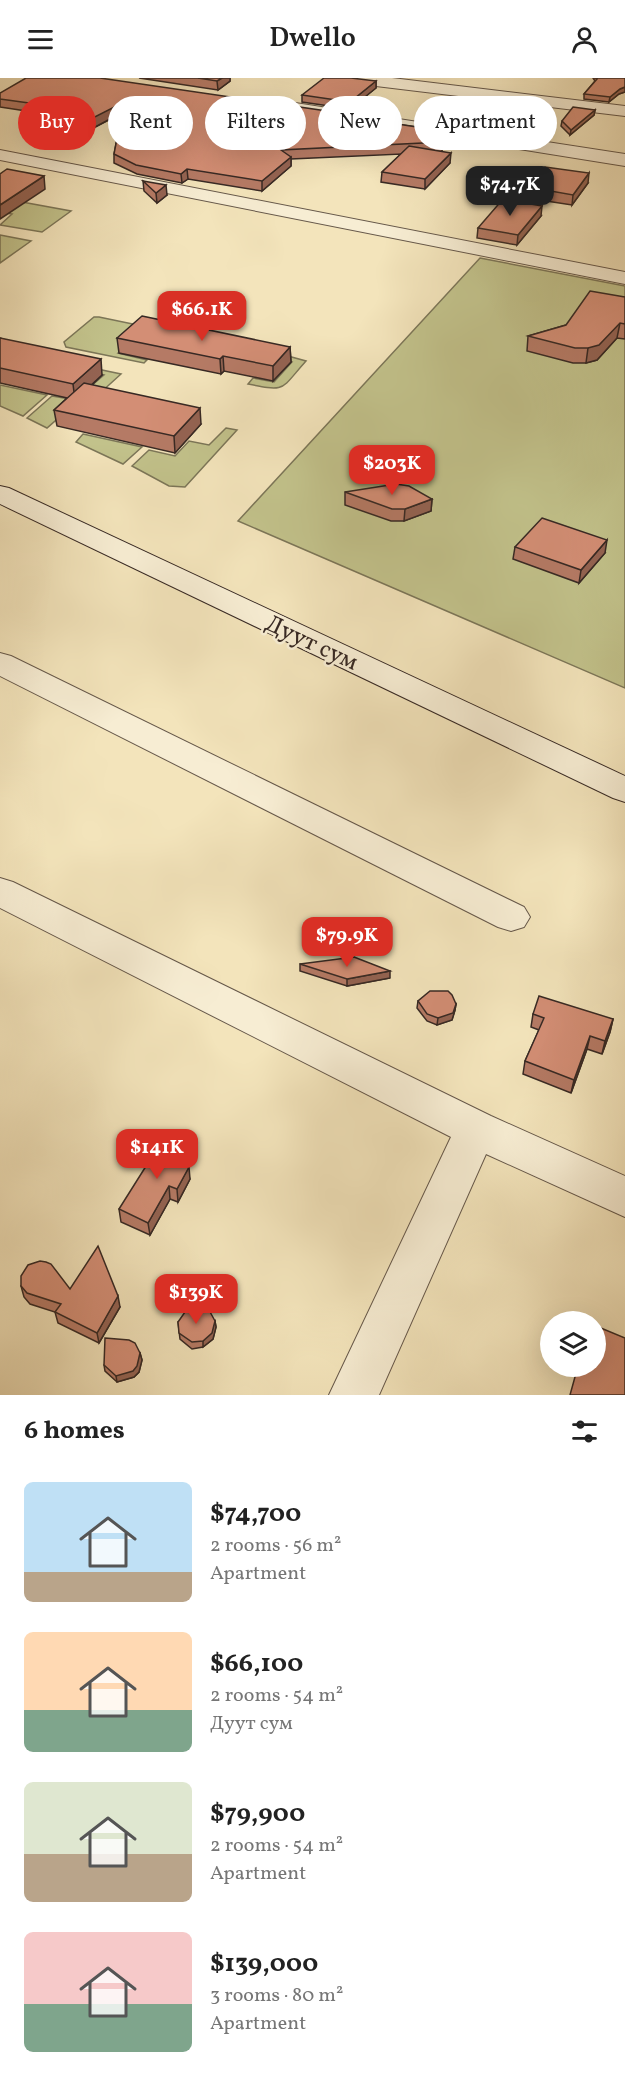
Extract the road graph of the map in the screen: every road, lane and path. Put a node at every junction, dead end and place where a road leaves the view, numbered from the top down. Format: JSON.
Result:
{"nodes":[{"id":1,"x":351,"y":78,"type":"edge"},
{"id":2,"x":401,"y":81,"type":"edge"},
{"id":3,"x":306,"y":110,"type":"edge"},
{"id":4,"x":625,"y":111,"type":"edge"},
{"id":5,"x":0,"y":155,"type":"edge"},
{"id":6,"x":625,"y":160,"type":"edge"},
{"id":7,"x":625,"y":278,"type":"edge"},
{"id":8,"x":0,"y":494,"type":"edge"},
{"id":9,"x":0,"y":663,"type":"edge"},
{"id":10,"x":625,"y":790,"type":"edge"},
{"id":11,"x":0,"y":892,"type":"edge"},
{"id":12,"x":511,"y":917,"type":"dead end"},
{"id":13,"x":476,"y":1129,"type":"junction"},
{"id":14,"x":625,"y":1197,"type":"edge"},
{"id":15,"x":354,"y":1395,"type":"edge"}],
"edges":[{"from":1,"to":2,"type":"street"},
{"from":2,"to":4,"type":"street"},
{"from":3,"to":6,"type":"street"},
{"from":5,"to":7,"type":"street"},
{"from":8,"to":10,"type":"street","name":"Дуут сум"},
{"from":9,"to":12,"type":"street"},
{"from":11,"to":13,"type":"street"},
{"from":13,"to":14,"type":"street"},
{"from":13,"to":15,"type":"street"}]}
